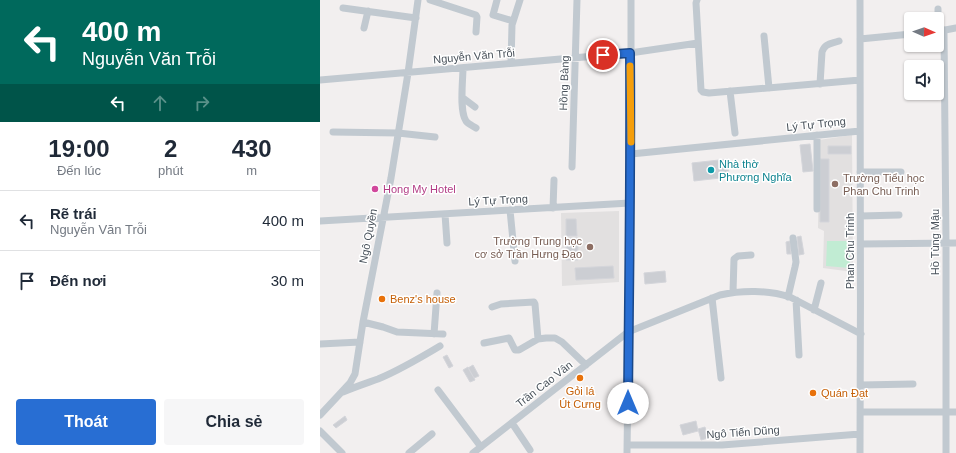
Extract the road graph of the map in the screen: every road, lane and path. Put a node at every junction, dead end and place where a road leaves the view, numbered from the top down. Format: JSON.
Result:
{"nodes":[{"id":1,"x":418,"y":0,"type":"edge"},
{"id":2,"x":430,"y":0,"type":"edge"},
{"id":3,"x":497,"y":0,"type":"edge"},
{"id":4,"x":520,"y":0,"type":"edge"},
{"id":5,"x":577,"y":0,"type":"edge"},
{"id":6,"x":631,"y":0,"type":"edge"},
{"id":7,"x":697,"y":0,"type":"edge"},
{"id":8,"x":860,"y":0,"type":"edge"},
{"id":9,"x":343,"y":8,"type":"dead end"},
{"id":10,"x":938,"y":9,"type":"dead end"},
{"id":11,"x":368,"y":11,"type":"junction"},
{"id":12,"x":938,"y":12,"type":"edge"},
{"id":13,"x":416,"y":18,"type":"junction"},
{"id":14,"x":514,"y":21,"type":"junction"},
{"id":15,"x":364,"y":28,"type":"dead end"},
{"id":16,"x":956,"y":28,"type":"edge"},
{"id":17,"x":944,"y":30,"type":"edge"},
{"id":18,"x":476,"y":32,"type":"dead end"},
{"id":19,"x":904,"y":35,"type":"edge"},
{"id":20,"x":764,"y":36,"type":"dead end"},
{"id":21,"x":860,"y":39,"type":"junction"},
{"id":22,"x":840,"y":41,"type":"dead end"},
{"id":23,"x":698,"y":43,"type":"junction"},
{"id":24,"x":941,"y":52,"type":"edge"},
{"id":25,"x":630,"y":53,"type":"junction"},
{"id":26,"x":575,"y":58,"type":"junction"},
{"id":27,"x":511,"y":63,"type":"junction"},
{"id":28,"x":463,"y":68,"type":"junction"},
{"id":29,"x":408,"y":72,"type":"junction"},
{"id":30,"x":320,"y":80,"type":"edge"},
{"id":31,"x":860,"y":80,"type":"junction"},
{"id":32,"x":820,"y":84,"type":"junction"},
{"id":33,"x":769,"y":88,"type":"junction"},
{"id":34,"x":730,"y":91,"type":"junction"},
{"id":35,"x":462,"y":98,"type":"junction"},
{"id":36,"x":475,"y":107,"type":"dead end"},
{"id":37,"x":476,"y":128,"type":"dead end"},
{"id":38,"x":860,"y":131,"type":"junction"},
{"id":39,"x":333,"y":132,"type":"dead end"},
{"id":40,"x":398,"y":133,"type":"junction"},
{"id":41,"x":735,"y":133,"type":"dead end"},
{"id":42,"x":817,"y":135,"type":"junction"},
{"id":43,"x":434,"y":137,"type":"dead end"},
{"id":44,"x":631,"y":154,"type":"junction"},
{"id":45,"x":572,"y":166,"type":"dead end"},
{"id":46,"x":860,"y":172,"type":"junction"},
{"id":47,"x":902,"y":172,"type":"dead end"},
{"id":48,"x":554,"y":180,"type":"dead end"},
{"id":49,"x":630,"y":203,"type":"junction"},
{"id":50,"x":553,"y":208,"type":"junction"},
{"id":51,"x":817,"y":209,"type":"dead end"},
{"id":52,"x":510,"y":210,"type":"junction"},
{"id":53,"x":445,"y":214,"type":"junction"},
{"id":54,"x":898,"y":215,"type":"dead end"},
{"id":55,"x":860,"y":216,"type":"junction"},
{"id":56,"x":383,"y":218,"type":"junction"},
{"id":57,"x":320,"y":221,"type":"edge"},
{"id":58,"x":793,"y":238,"type":"dead end"},
{"id":59,"x":447,"y":243,"type":"dead end"},
{"id":60,"x":946,"y":243,"type":"junction"},
{"id":61,"x":956,"y":243,"type":"edge"},
{"id":62,"x":861,"y":244,"type":"junction"},
{"id":63,"x":751,"y":255,"type":"dead end"},
{"id":64,"x":515,"y":261,"type":"dead end"},
{"id":65,"x":821,"y":283,"type":"dead end"},
{"id":66,"x":733,"y":292,"type":"junction"},
{"id":67,"x":437,"y":293,"type":"dead end"},
{"id":68,"x":788,"y":297,"type":"junction"},
{"id":69,"x":712,"y":298,"type":"junction"},
{"id":70,"x":796,"y":300,"type":"junction"},
{"id":71,"x":492,"y":307,"type":"dead end"},
{"id":72,"x":814,"y":310,"type":"junction"},
{"id":73,"x":363,"y":322,"type":"junction"},
{"id":74,"x":628,"y":332,"type":"junction"},
{"id":75,"x":434,"y":334,"type":"junction"},
{"id":76,"x":443,"y":334,"type":"dead end"},
{"id":77,"x":861,"y":334,"type":"junction"},
{"id":78,"x":538,"y":339,"type":"junction"},
{"id":79,"x":360,"y":342,"type":"junction"},
{"id":80,"x":484,"y":343,"type":"dead end"},
{"id":81,"x":320,"y":344,"type":"edge"},
{"id":82,"x":440,"y":346,"type":"dead end"},
{"id":83,"x":798,"y":355,"type":"dead end"},
{"id":84,"x":586,"y":366,"type":"junction"},
{"id":85,"x":721,"y":378,"type":"dead end"},
{"id":86,"x":861,"y":384,"type":"junction"},
{"id":87,"x":914,"y":384,"type":"dead end"},
{"id":88,"x":438,"y":390,"type":"dead end"},
{"id":89,"x":341,"y":393,"type":"junction"},
{"id":90,"x":860,"y":412,"type":"junction"},
{"id":91,"x":946,"y":412,"type":"junction"},
{"id":92,"x":956,"y":412,"type":"edge"},
{"id":93,"x":320,"y":415,"type":"edge"},
{"id":94,"x":512,"y":423,"type":"junction"},
{"id":95,"x":320,"y":431,"type":"edge"},
{"id":96,"x":432,"y":434,"type":"dead end"},
{"id":97,"x":860,"y":434,"type":"junction"},
{"id":98,"x":627,"y":445,"type":"junction"},
{"id":99,"x":481,"y":447,"type":"junction"},
{"id":100,"x":530,"y":450,"type":"dead end"},
{"id":101,"x":342,"y":453,"type":"edge"},
{"id":102,"x":409,"y":453,"type":"edge"},
{"id":103,"x":473,"y":453,"type":"edge"},
{"id":104,"x":627,"y":453,"type":"edge"},
{"id":105,"x":860,"y":453,"type":"edge"},
{"id":106,"x":946,"y":453,"type":"edge"}],
"edges":[{"from":1,"to":13,"type":"street","name":"Ngô Quyền"},
{"from":2,"to":18,"type":"street"},
{"from":3,"to":14,"type":"street"},
{"from":4,"to":14,"type":"street"},
{"from":5,"to":26,"type":"street","name":"Hồng Bàng"},
{"from":6,"to":25,"type":"street"},
{"from":7,"to":23,"type":"street"},
{"from":8,"to":21,"type":"street","name":"Phan Chu Trinh"},
{"from":9,"to":11,"type":"street"},
{"from":10,"to":12,"type":"street","name":"Hồ Tùng Mậu"},
{"from":11,"to":13,"type":"street"},
{"from":11,"to":15,"type":"street"},
{"from":13,"to":29,"type":"street","name":"Ngô Quyền"},
{"from":14,"to":27,"type":"street"},
{"from":16,"to":17,"type":"street"},
{"from":19,"to":21,"type":"street"},
{"from":20,"to":33,"type":"street"},
{"from":21,"to":31,"type":"street","name":"Phan Chu Trinh"},
{"from":22,"to":32,"type":"street"},
{"from":23,"to":25,"type":"street","name":"Nguyễn Văn Trỗi"},
{"from":23,"to":34,"type":"street"},
{"from":24,"to":60,"type":"street","name":"Hồ Tùng Mậu"},
{"from":25,"to":26,"type":"street","name":"Nguyễn Văn Trỗi"},
{"from":25,"to":44,"type":"street"},
{"from":26,"to":27,"type":"street","name":"Nguyễn Văn Trỗi"},
{"from":26,"to":45,"type":"street","name":"Hồng Bàng"},
{"from":27,"to":28,"type":"street","name":"Nguyễn Văn Trỗi"},
{"from":28,"to":29,"type":"street","name":"Nguyễn Văn Trỗi"},
{"from":28,"to":35,"type":"street"},
{"from":29,"to":30,"type":"street","name":"Nguyễn Văn Trỗi"},
{"from":29,"to":40,"type":"street","name":"Ngô Quyền"},
{"from":31,"to":32,"type":"street"},
{"from":31,"to":38,"type":"street","name":"Phan Chu Trinh"},
{"from":32,"to":33,"type":"street"},
{"from":33,"to":34,"type":"street"},
{"from":34,"to":41,"type":"street"},
{"from":35,"to":36,"type":"street"},
{"from":35,"to":37,"type":"street"},
{"from":38,"to":42,"type":"street","name":"Lý Tự Trọng"},
{"from":38,"to":46,"type":"street","name":"Phan Chu Trinh"},
{"from":39,"to":40,"type":"street"},
{"from":40,"to":43,"type":"street"},
{"from":40,"to":56,"type":"street","name":"Ngô Quyền"},
{"from":42,"to":44,"type":"street","name":"Lý Tự Trọng"},
{"from":42,"to":51,"type":"street"},
{"from":44,"to":49,"type":"street"},
{"from":46,"to":47,"type":"street"},
{"from":46,"to":55,"type":"street","name":"Phan Chu Trinh"},
{"from":48,"to":50,"type":"street"},
{"from":49,"to":50,"type":"street","name":"Lý Tự Trọng"},
{"from":49,"to":74,"type":"street"},
{"from":50,"to":52,"type":"street","name":"Lý Tự Trọng"},
{"from":52,"to":53,"type":"street","name":"Lý Tự Trọng"},
{"from":52,"to":64,"type":"street"},
{"from":53,"to":56,"type":"street","name":"Lý Tự Trọng"},
{"from":53,"to":59,"type":"street"},
{"from":54,"to":55,"type":"street"},
{"from":55,"to":62,"type":"street","name":"Phan Chu Trinh"},
{"from":56,"to":57,"type":"street","name":"Lý Tự Trọng"},
{"from":56,"to":73,"type":"street","name":"Ngô Quyền"},
{"from":58,"to":68,"type":"street"},
{"from":60,"to":61,"type":"street"},
{"from":60,"to":62,"type":"street"},
{"from":60,"to":91,"type":"street","name":"Hồ Tùng Mậu"},
{"from":62,"to":77,"type":"street","name":"Phan Chu Trinh"},
{"from":63,"to":66,"type":"street"},
{"from":65,"to":72,"type":"street"},
{"from":66,"to":68,"type":"street","name":"Trần Cao Vân"},
{"from":66,"to":69,"type":"street","name":"Trần Cao Vân"},
{"from":67,"to":75,"type":"street"},
{"from":68,"to":70,"type":"street","name":"Trần Cao Vân"},
{"from":69,"to":74,"type":"street","name":"Trần Cao Vân"},
{"from":69,"to":85,"type":"street"},
{"from":70,"to":72,"type":"street","name":"Trần Cao Vân"},
{"from":70,"to":83,"type":"street"},
{"from":71,"to":78,"type":"street"},
{"from":72,"to":77,"type":"street","name":"Trần Cao Vân"},
{"from":73,"to":75,"type":"street"},
{"from":73,"to":79,"type":"street","name":"Ngô Quyền"},
{"from":74,"to":84,"type":"street","name":"Trần Cao Vân"},
{"from":74,"to":98,"type":"street"},
{"from":75,"to":76,"type":"street"},
{"from":77,"to":86,"type":"street","name":"Phan Chu Trinh"},
{"from":78,"to":80,"type":"street"},
{"from":78,"to":84,"type":"street"},
{"from":79,"to":81,"type":"street"},
{"from":79,"to":89,"type":"street","name":"Ngô Quyền"},
{"from":82,"to":89,"type":"street"},
{"from":84,"to":94,"type":"street","name":"Trần Cao Vân"},
{"from":86,"to":87,"type":"street"},
{"from":86,"to":90,"type":"street","name":"Phan Chu Trinh"},
{"from":88,"to":99,"type":"street"},
{"from":89,"to":93,"type":"street","name":"Ngô Quyền"},
{"from":90,"to":91,"type":"street"},
{"from":90,"to":97,"type":"street","name":"Phan Chu Trinh"},
{"from":91,"to":92,"type":"street"},
{"from":91,"to":106,"type":"street","name":"Hồ Tùng Mậu"},
{"from":94,"to":99,"type":"street","name":"Trần Cao Vân"},
{"from":94,"to":100,"type":"street"},
{"from":95,"to":101,"type":"street"},
{"from":96,"to":102,"type":"street"},
{"from":97,"to":98,"type":"street","name":"Ngô Tiến Dũng"},
{"from":97,"to":105,"type":"street","name":"Phan Chu Trinh"},
{"from":98,"to":104,"type":"street"},
{"from":99,"to":103,"type":"street","name":"Trần Cao Vân"}]}
